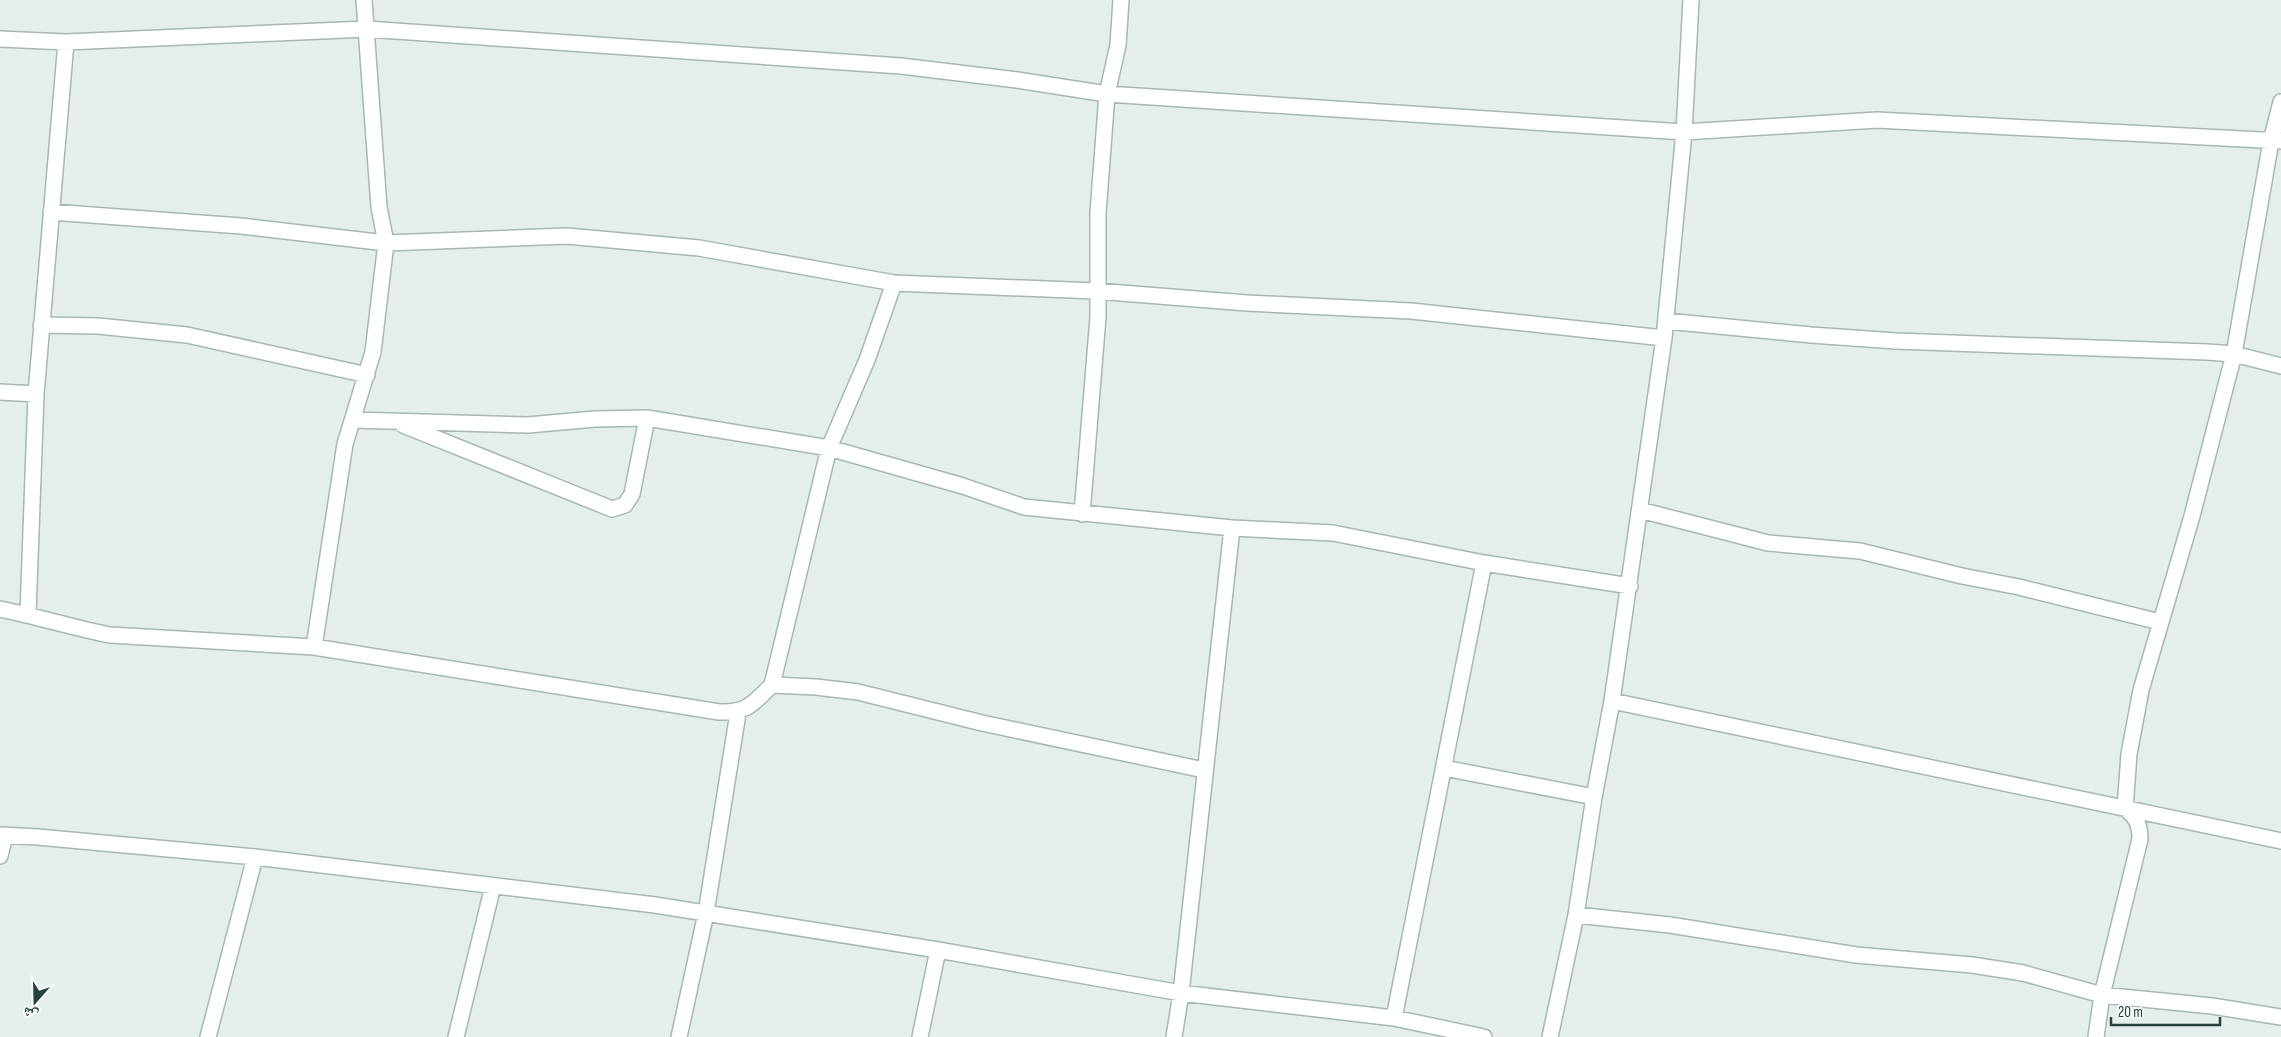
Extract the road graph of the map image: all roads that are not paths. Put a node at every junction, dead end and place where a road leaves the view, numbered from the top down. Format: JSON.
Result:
{"nodes":[{"id":1,"x":364,"y":0,"type":"edge"},
{"id":2,"x":1121,"y":0,"type":"edge"},
{"id":3,"x":1691,"y":0,"type":"edge"},
{"id":4,"x":367,"y":29,"type":"junction"},
{"id":5,"x":0,"y":39,"type":"edge"},
{"id":6,"x":66,"y":42,"type":"junction"},
{"id":7,"x":1107,"y":94,"type":"junction"},
{"id":8,"x":2281,"y":102,"type":"edge"},
{"id":9,"x":1684,"y":132,"type":"junction"},
{"id":10,"x":2276,"y":141,"type":"edge"},
{"id":11,"x":51,"y":212,"type":"junction"},
{"id":12,"x":386,"y":242,"type":"junction"},
{"id":13,"x":894,"y":283,"type":"junction"},
{"id":14,"x":1096,"y":291,"type":"junction"},
{"id":15,"x":1666,"y":321,"type":"junction"},
{"id":16,"x":41,"y":326,"type":"junction"},
{"id":17,"x":1664,"y":338,"type":"junction"},
{"id":18,"x":2234,"y":354,"type":"junction"},
{"id":19,"x":2281,"y":366,"type":"edge"},
{"id":20,"x":368,"y":374,"type":"junction"},
{"id":21,"x":0,"y":392,"type":"edge"},
{"id":22,"x":36,"y":394,"type":"junction"},
{"id":23,"x":647,"y":418,"type":"junction"},
{"id":24,"x":353,"y":420,"type":"junction"},
{"id":25,"x":393,"y":421,"type":"junction"},
{"id":26,"x":829,"y":448,"type":"junction"},
{"id":27,"x":1640,"y":510,"type":"junction"},
{"id":28,"x":1082,"y":514,"type":"junction"},
{"id":29,"x":1232,"y":528,"type":"junction"},
{"id":30,"x":1484,"y":563,"type":"junction"},
{"id":31,"x":1630,"y":586,"type":"junction"},
{"id":32,"x":0,"y":609,"type":"edge"},
{"id":33,"x":28,"y":614,"type":"junction"},
{"id":34,"x":2160,"y":622,"type":"junction"},
{"id":35,"x":314,"y":647,"type":"junction"},
{"id":36,"x":772,"y":685,"type":"junction"},
{"id":37,"x":1612,"y":701,"type":"junction"},
{"id":38,"x":738,"y":713,"type":"junction"},
{"id":39,"x":1444,"y":768,"type":"junction"},
{"id":40,"x":1204,"y":770,"type":"junction"},
{"id":41,"x":1594,"y":797,"type":"junction"},
{"id":42,"x":2125,"y":808,"type":"junction"},
{"id":43,"x":2,"y":835,"type":"edge"},
{"id":44,"x":2281,"y":841,"type":"edge"},
{"id":45,"x":0,"y":856,"type":"edge"},
{"id":46,"x":255,"y":857,"type":"junction"},
{"id":47,"x":493,"y":886,"type":"junction"},
{"id":48,"x":706,"y":913,"type":"junction"},
{"id":49,"x":1576,"y":915,"type":"junction"},
{"id":50,"x":938,"y":950,"type":"junction"},
{"id":51,"x":1181,"y":993,"type":"junction"},
{"id":52,"x":2102,"y":995,"type":"junction"},
{"id":53,"x":2281,"y":1017,"type":"edge"},
{"id":54,"x":1394,"y":1018,"type":"junction"},
{"id":55,"x":1443,"y":1032,"type":"edge"},
{"id":56,"x":208,"y":1037,"type":"edge"},
{"id":57,"x":456,"y":1037,"type":"edge"},
{"id":58,"x":679,"y":1037,"type":"edge"},
{"id":59,"x":920,"y":1037,"type":"edge"},
{"id":60,"x":1174,"y":1037,"type":"edge"},
{"id":61,"x":1484,"y":1037,"type":"edge"},
{"id":62,"x":1550,"y":1037,"type":"edge"},
{"id":63,"x":2096,"y":1037,"type":"edge"}],
"edges":[{"from":1,"to":4,"type":"street"},
{"from":2,"to":7,"type":"street"},
{"from":3,"to":9,"type":"street"},
{"from":4,"to":6,"type":"street"},
{"from":4,"to":7,"type":"street"},
{"from":4,"to":12,"type":"street"},
{"from":5,"to":6,"type":"street"},
{"from":6,"to":11,"type":"street"},
{"from":7,"to":9,"type":"street"},
{"from":7,"to":14,"type":"street"},
{"from":8,"to":10,"type":"street"},
{"from":9,"to":10,"type":"street"},
{"from":9,"to":15,"type":"street"},
{"from":10,"to":18,"type":"street"},
{"from":11,"to":12,"type":"street"},
{"from":11,"to":16,"type":"street"},
{"from":12,"to":13,"type":"street"},
{"from":12,"to":20,"type":"street"},
{"from":13,"to":14,"type":"street"},
{"from":13,"to":26,"type":"street"},
{"from":14,"to":17,"type":"street"},
{"from":14,"to":28,"type":"street"},
{"from":15,"to":17,"type":"street"},
{"from":15,"to":18,"type":"street"},
{"from":16,"to":20,"type":"street"},
{"from":16,"to":22,"type":"street"},
{"from":17,"to":27,"type":"street"},
{"from":18,"to":19,"type":"street"},
{"from":18,"to":34,"type":"street"},
{"from":20,"to":24,"type":"street"},
{"from":21,"to":22,"type":"street"},
{"from":22,"to":33,"type":"street"},
{"from":23,"to":25,"type":"street"},
{"from":23,"to":25,"type":"street"},
{"from":23,"to":26,"type":"street"},
{"from":24,"to":25,"type":"street"},
{"from":24,"to":35,"type":"street"},
{"from":26,"to":28,"type":"street"},
{"from":26,"to":36,"type":"street"},
{"from":27,"to":31,"type":"street"},
{"from":27,"to":34,"type":"street"},
{"from":28,"to":29,"type":"street"},
{"from":29,"to":30,"type":"street"},
{"from":29,"to":40,"type":"street"},
{"from":30,"to":31,"type":"street"},
{"from":30,"to":39,"type":"street"},
{"from":31,"to":37,"type":"street"},
{"from":32,"to":33,"type":"street"},
{"from":33,"to":35,"type":"street"},
{"from":34,"to":42,"type":"street"},
{"from":35,"to":38,"type":"street"},
{"from":36,"to":38,"type":"street"},
{"from":36,"to":40,"type":"street"},
{"from":37,"to":41,"type":"street"},
{"from":37,"to":42,"type":"street"},
{"from":38,"to":48,"type":"street"},
{"from":39,"to":41,"type":"street"},
{"from":39,"to":54,"type":"street"},
{"from":40,"to":51,"type":"street"},
{"from":41,"to":49,"type":"street"},
{"from":42,"to":44,"type":"street"},
{"from":42,"to":52,"type":"street"},
{"from":43,"to":45,"type":"street"},
{"from":43,"to":46,"type":"street"},
{"from":46,"to":47,"type":"street"},
{"from":46,"to":56,"type":"street"},
{"from":47,"to":48,"type":"street"},
{"from":47,"to":57,"type":"street"},
{"from":48,"to":50,"type":"street"},
{"from":48,"to":58,"type":"street"},
{"from":49,"to":52,"type":"street"},
{"from":49,"to":62,"type":"street"},
{"from":50,"to":51,"type":"street"},
{"from":50,"to":59,"type":"street"},
{"from":51,"to":54,"type":"street"},
{"from":51,"to":60,"type":"street"},
{"from":52,"to":53,"type":"street"},
{"from":52,"to":63,"type":"street"},
{"from":54,"to":55,"type":"street"},
{"from":55,"to":61,"type":"street"}]}
